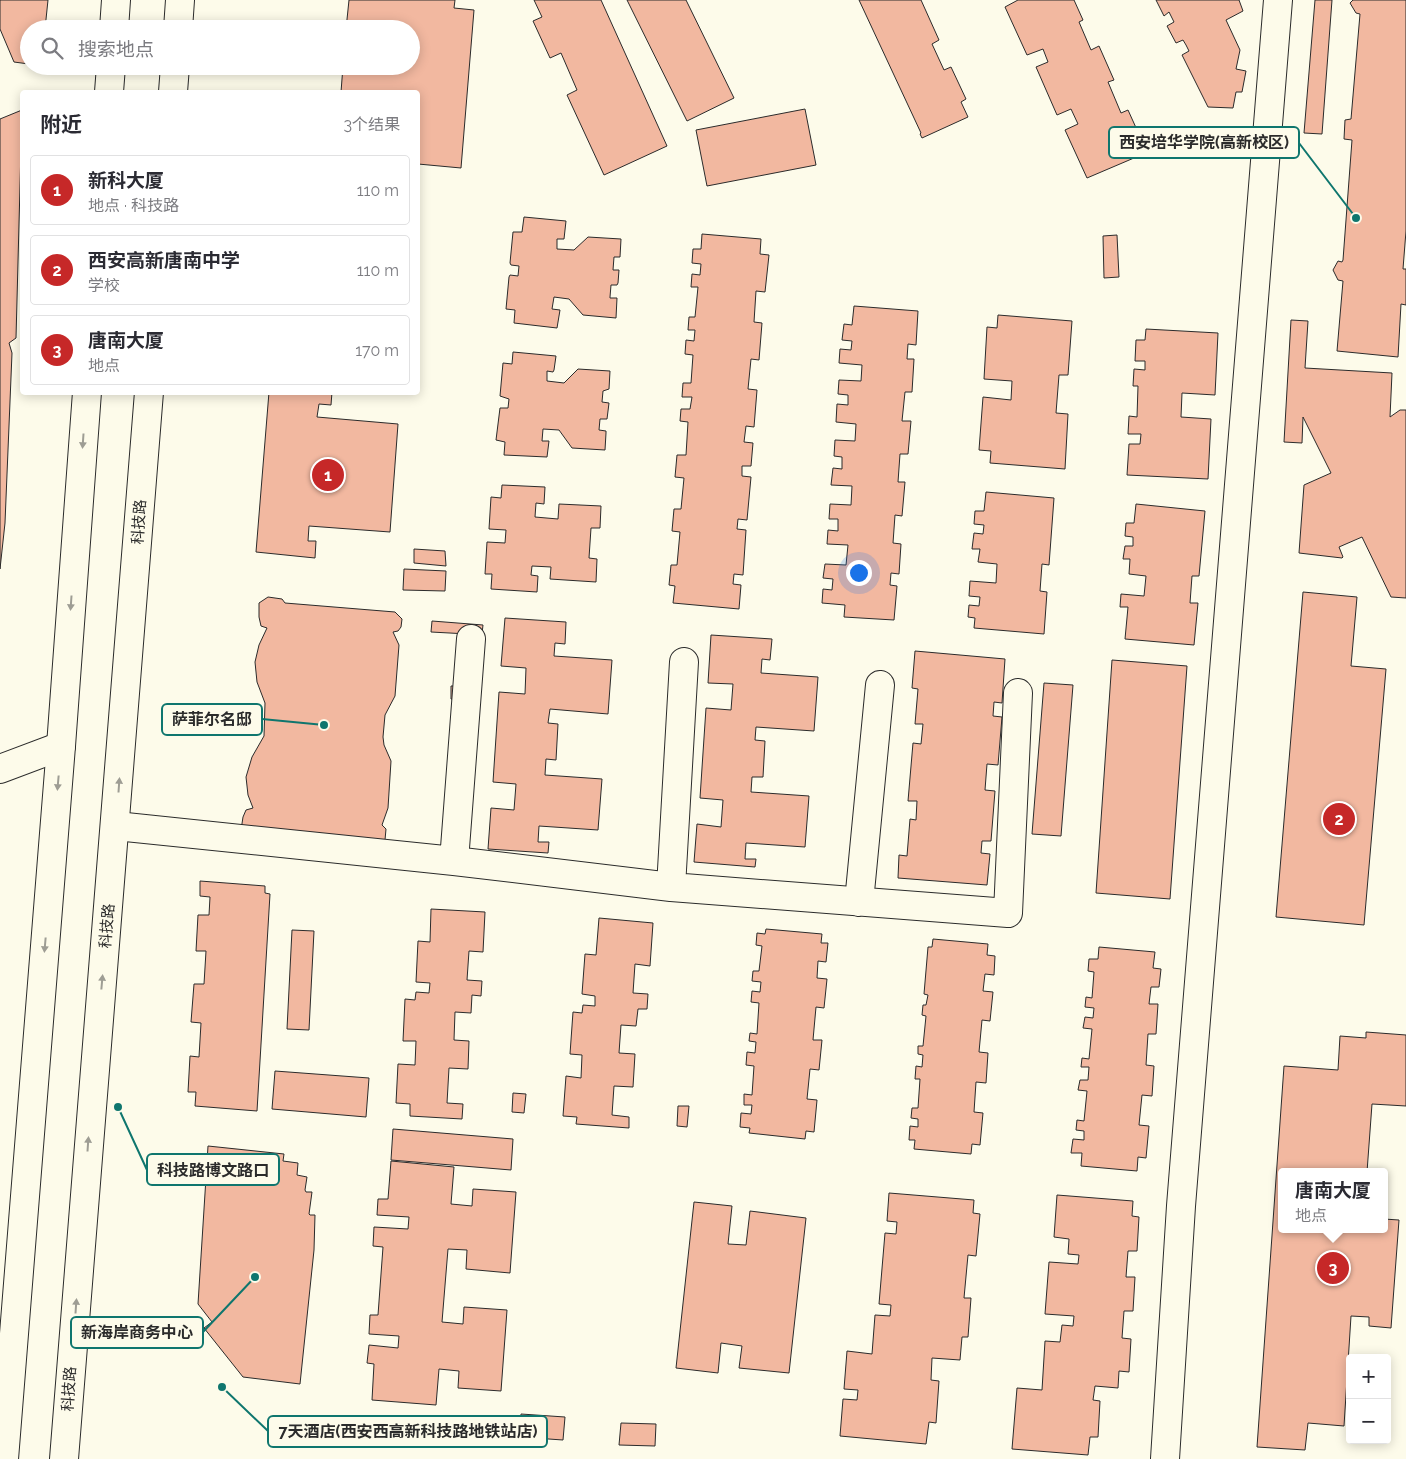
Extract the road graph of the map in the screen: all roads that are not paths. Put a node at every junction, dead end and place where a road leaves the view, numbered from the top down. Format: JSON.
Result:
{"nodes":[{"id":1,"x":116,"y":0,"type":"edge"},
{"id":2,"x":180,"y":0,"type":"edge"},
{"id":3,"x":1278,"y":0,"type":"edge"},
{"id":4,"x":115,"y":20,"type":"edge"},
{"id":5,"x":179,"y":20,"type":"edge"},
{"id":6,"x":110,"y":75,"type":"edge"},
{"id":7,"x":174,"y":75,"type":"edge"},
{"id":8,"x":109,"y":90,"type":"edge"},
{"id":9,"x":173,"y":90,"type":"edge"},
{"id":10,"x":87,"y":395,"type":"edge"},
{"id":11,"x":150,"y":395,"type":"edge"},
{"id":12,"x":471,"y":639,"type":"dead end"},
{"id":13,"x":684,"y":662,"type":"dead end"},
{"id":14,"x":880,"y":685,"type":"dead end"},
{"id":15,"x":1018,"y":693,"type":"dead end"},
{"id":16,"x":61,"y":746,"type":"junction"},
{"id":17,"x":0,"y":769,"type":"edge"},
{"id":18,"x":116,"y":826,"type":"junction"},
{"id":19,"x":454,"y":861,"type":"junction"},
{"id":20,"x":671,"y":888,"type":"junction"},
{"id":21,"x":860,"y":902,"type":"junction"},
{"id":22,"x":4,"y":1459,"type":"edge"},
{"id":23,"x":64,"y":1459,"type":"edge"},
{"id":24,"x":1164,"y":1459,"type":"edge"}],
"edges":[{"from":1,"to":4,"type":"street"},
{"from":2,"to":5,"type":"street"},
{"from":3,"to":24,"type":"street"},
{"from":6,"to":8,"type":"street"},
{"from":7,"to":9,"type":"street"},
{"from":10,"to":16,"type":"street","one_way":true},
{"from":18,"to":11,"type":"street","name":"科技路","one_way":true},
{"from":12,"to":19,"type":"street"},
{"from":13,"to":20,"type":"street"},
{"from":14,"to":21,"type":"street"},
{"from":15,"to":21,"type":"street"},
{"from":16,"to":17,"type":"street"},
{"from":16,"to":22,"type":"street","one_way":true},
{"from":18,"to":19,"type":"street"},
{"from":23,"to":18,"type":"street","name":"科技路","one_way":true},
{"from":19,"to":20,"type":"street"},
{"from":20,"to":21,"type":"street"}]}
